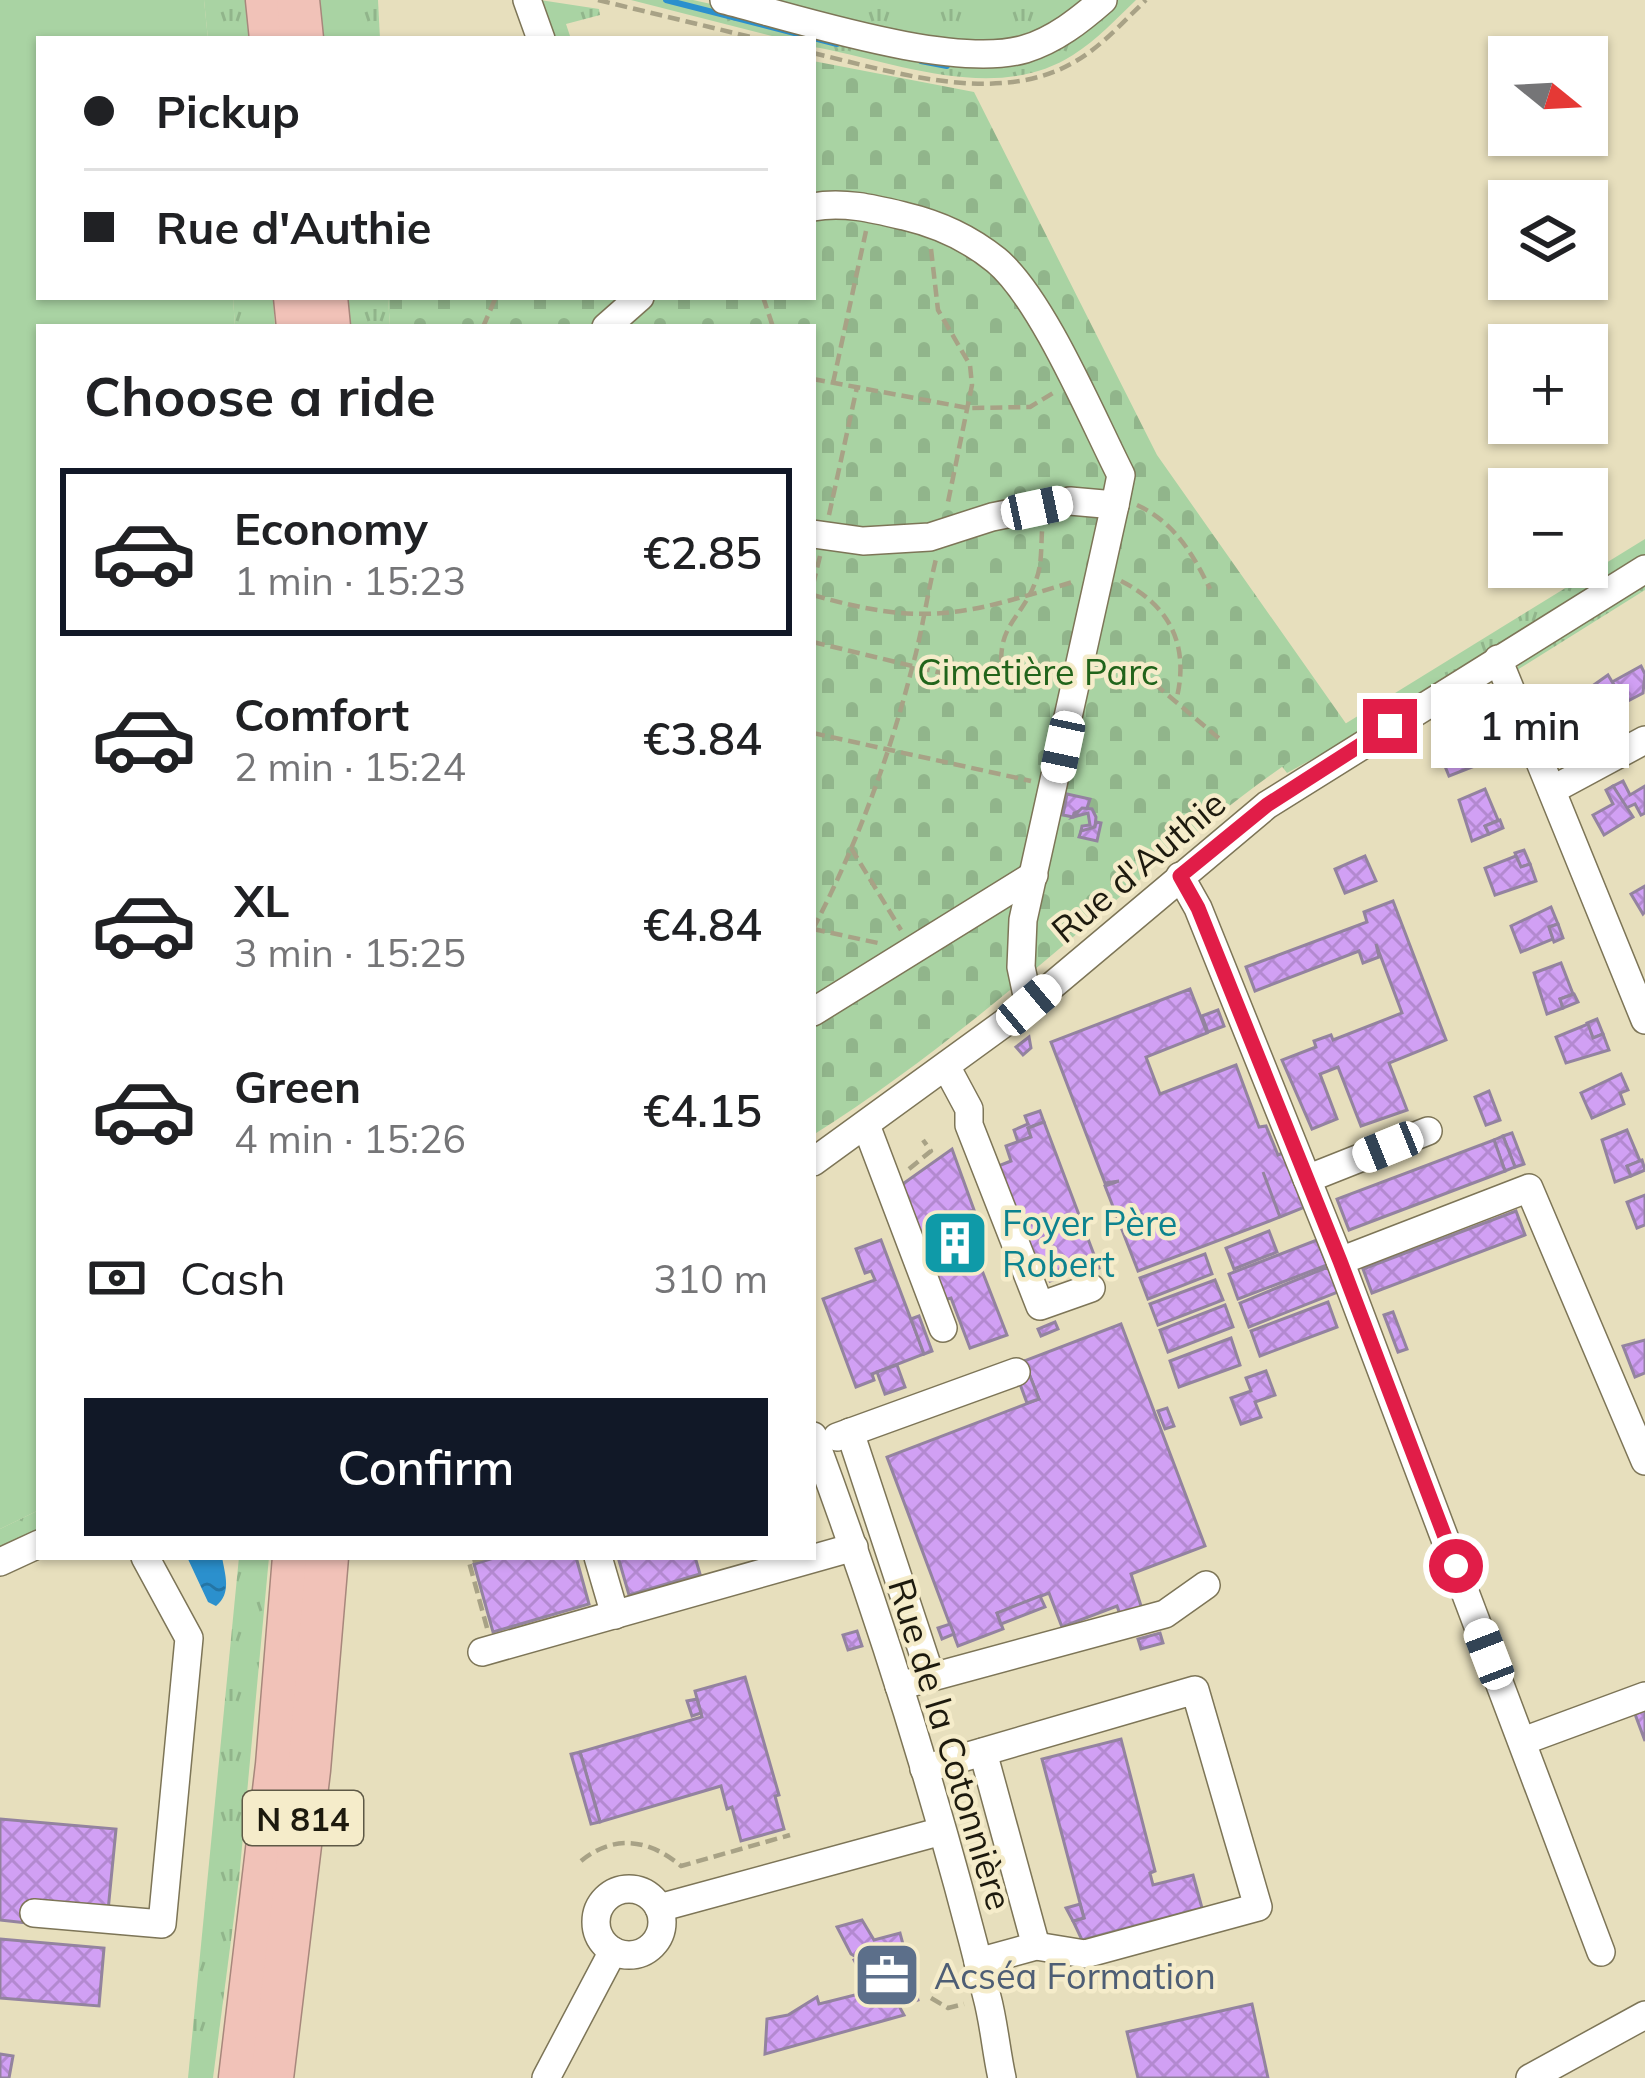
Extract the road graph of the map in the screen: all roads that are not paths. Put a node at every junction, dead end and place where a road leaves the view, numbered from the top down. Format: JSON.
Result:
{"nodes":[{"id":1,"x":267,"y":0,"type":"edge"},
{"id":2,"x":298,"y":0,"type":"edge"},
{"id":3,"x":526,"y":0,"type":"edge"},
{"id":4,"x":724,"y":0,"type":"edge"},
{"id":5,"x":1103,"y":0,"type":"edge"},
{"id":6,"x":271,"y":36,"type":"edge"},
{"id":7,"x":302,"y":36,"type":"edge"},
{"id":8,"x":540,"y":36,"type":"edge"},
{"id":9,"x":816,"y":207,"type":"edge"},
{"id":10,"x":1115,"y":502,"type":"junction"},
{"id":11,"x":818,"y":535,"type":"edge"},
{"id":12,"x":1645,"y":569,"type":"edge"},
{"id":13,"x":1498,"y":659,"type":"junction"},
{"id":14,"x":1645,"y":740,"type":"edge"},
{"id":15,"x":1552,"y":790,"type":"junction"},
{"id":16,"x":1034,"y":875,"type":"junction"},
{"id":17,"x":1180,"y":876,"type":"junction"},
{"id":18,"x":1645,"y":948,"type":"edge"},
{"id":19,"x":1618,"y":960,"type":"junction"},
{"id":20,"x":1029,"y":1005,"type":"junction"},
{"id":21,"x":816,"y":1010,"type":"edge"},
{"id":22,"x":1645,"y":1020,"type":"edge"},
{"id":23,"x":947,"y":1068,"type":"junction"},
{"id":24,"x":866,"y":1124,"type":"junction"},
{"id":25,"x":1428,"y":1131,"type":"dead end"},
{"id":26,"x":816,"y":1160,"type":"edge"},
{"id":27,"x":1307,"y":1179,"type":"junction"},
{"id":28,"x":1340,"y":1261,"type":"junction"},
{"id":29,"x":1091,"y":1288,"type":"dead end"},
{"id":30,"x":943,"y":1328,"type":"dead end"},
{"id":31,"x":1016,"y":1372,"type":"dead end"},
{"id":32,"x":850,"y":1432,"type":"junction"},
{"id":33,"x":816,"y":1440,"type":"edge"},
{"id":34,"x":816,"y":1445,"type":"edge"},
{"id":35,"x":1645,"y":1461,"type":"edge"},
{"id":36,"x":36,"y":1545,"type":"edge"},
{"id":37,"x":854,"y":1547,"type":"junction"},
{"id":38,"x":816,"y":1558,"type":"edge"},
{"id":39,"x":147,"y":1560,"type":"edge"},
{"id":40,"x":294,"y":1560,"type":"edge"},
{"id":41,"x":327,"y":1560,"type":"edge"},
{"id":42,"x":599,"y":1560,"type":"edge"},
{"id":43,"x":808,"y":1560,"type":"edge"},
{"id":44,"x":0,"y":1562,"type":"edge"},
{"id":45,"x":1206,"y":1585,"type":"dead end"},
{"id":46,"x":615,"y":1615,"type":"junction"},
{"id":47,"x":482,"y":1652,"type":"dead end"},
{"id":48,"x":931,"y":1677,"type":"junction"},
{"id":49,"x":899,"y":1686,"type":"junction"},
{"id":50,"x":1645,"y":1696,"type":"edge"},
{"id":51,"x":1522,"y":1741,"type":"junction"},
{"id":52,"x":983,"y":1752,"type":"junction"},
{"id":53,"x":924,"y":1768,"type":"junction"},
{"id":54,"x":942,"y":1831,"type":"junction"},
{"id":55,"x":659,"y":1908,"type":"junction"},
{"id":56,"x":34,"y":1913,"type":"dead end"},
{"id":57,"x":1036,"y":1946,"type":"junction"},
{"id":58,"x":613,"y":1951,"type":"junction"},
{"id":59,"x":1601,"y":1952,"type":"dead end"},
{"id":60,"x":978,"y":1962,"type":"junction"},
{"id":61,"x":1645,"y":2014,"type":"edge"},
{"id":62,"x":1568,"y":2069,"type":"edge"},
{"id":63,"x":240,"y":2078,"type":"edge"},
{"id":64,"x":272,"y":2078,"type":"edge"},
{"id":65,"x":546,"y":2078,"type":"edge"},
{"id":66,"x":1002,"y":2078,"type":"edge"},
{"id":67,"x":1530,"y":2078,"type":"edge"}],
"edges":[{"from":1,"to":6,"type":"highway"},
{"from":2,"to":7,"type":"highway"},
{"from":3,"to":8,"type":"street"},
{"from":4,"to":5,"type":"street"},
{"from":9,"to":10,"type":"street"},
{"from":10,"to":11,"type":"street"},
{"from":10,"to":16,"type":"street"},
{"from":12,"to":13,"type":"street","name":"Rue d'Authie"},
{"from":13,"to":15,"type":"street"},
{"from":13,"to":17,"type":"street","name":"Rue d'Authie"},
{"from":14,"to":15,"type":"street"},
{"from":15,"to":19,"type":"street"},
{"from":16,"to":20,"type":"street"},
{"from":16,"to":21,"type":"street"},
{"from":17,"to":20,"type":"street","name":"Rue d'Authie"},
{"from":17,"to":27,"type":"street"},
{"from":18,"to":19,"type":"street"},
{"from":19,"to":22,"type":"street"},
{"from":20,"to":23,"type":"street","name":"Rue d'Authie"},
{"from":23,"to":24,"type":"street","name":"Rue d'Authie"},
{"from":23,"to":29,"type":"street"},
{"from":24,"to":26,"type":"street","name":"Rue d'Authie"},
{"from":24,"to":30,"type":"street"},
{"from":25,"to":27,"type":"street"},
{"from":27,"to":28,"type":"street"},
{"from":28,"to":35,"type":"street"},
{"from":28,"to":51,"type":"street"},
{"from":31,"to":32,"type":"street"},
{"from":32,"to":33,"type":"street"},
{"from":32,"to":48,"type":"street"},
{"from":34,"to":37,"type":"street","name":"Rue de la Cotonnière"},
{"from":36,"to":44,"type":"street"},
{"from":37,"to":38,"type":"street"},
{"from":37,"to":49,"type":"street","name":"Rue de la Cotonnière"},
{"from":39,"to":56,"type":"street"},
{"from":40,"to":63,"type":"highway","number":"N 814"},
{"from":41,"to":64,"type":"highway","number":"N 814"},
{"from":42,"to":46,"type":"street"},
{"from":43,"to":46,"type":"street"},
{"from":45,"to":48,"type":"street"},
{"from":46,"to":47,"type":"street"},
{"from":48,"to":49,"type":"street"},
{"from":49,"to":53,"type":"street","name":"Rue de la Cotonnière"},
{"from":50,"to":51,"type":"street"},
{"from":51,"to":59,"type":"street"},
{"from":52,"to":53,"type":"street"},
{"from":52,"to":57,"type":"street"},
{"from":52,"to":57,"type":"street"},
{"from":53,"to":54,"type":"street","name":"Rue de la Cotonnière"},
{"from":54,"to":55,"type":"street"},
{"from":54,"to":60,"type":"street","name":"Rue de la Cotonnière"},
{"from":55,"to":58,"type":"street"},
{"from":55,"to":58,"type":"street"},
{"from":57,"to":60,"type":"street"},
{"from":58,"to":65,"type":"street"},
{"from":60,"to":66,"type":"street","name":"Rue de la Cotonnière"},
{"from":61,"to":62,"type":"street"},
{"from":62,"to":67,"type":"street"}]}
